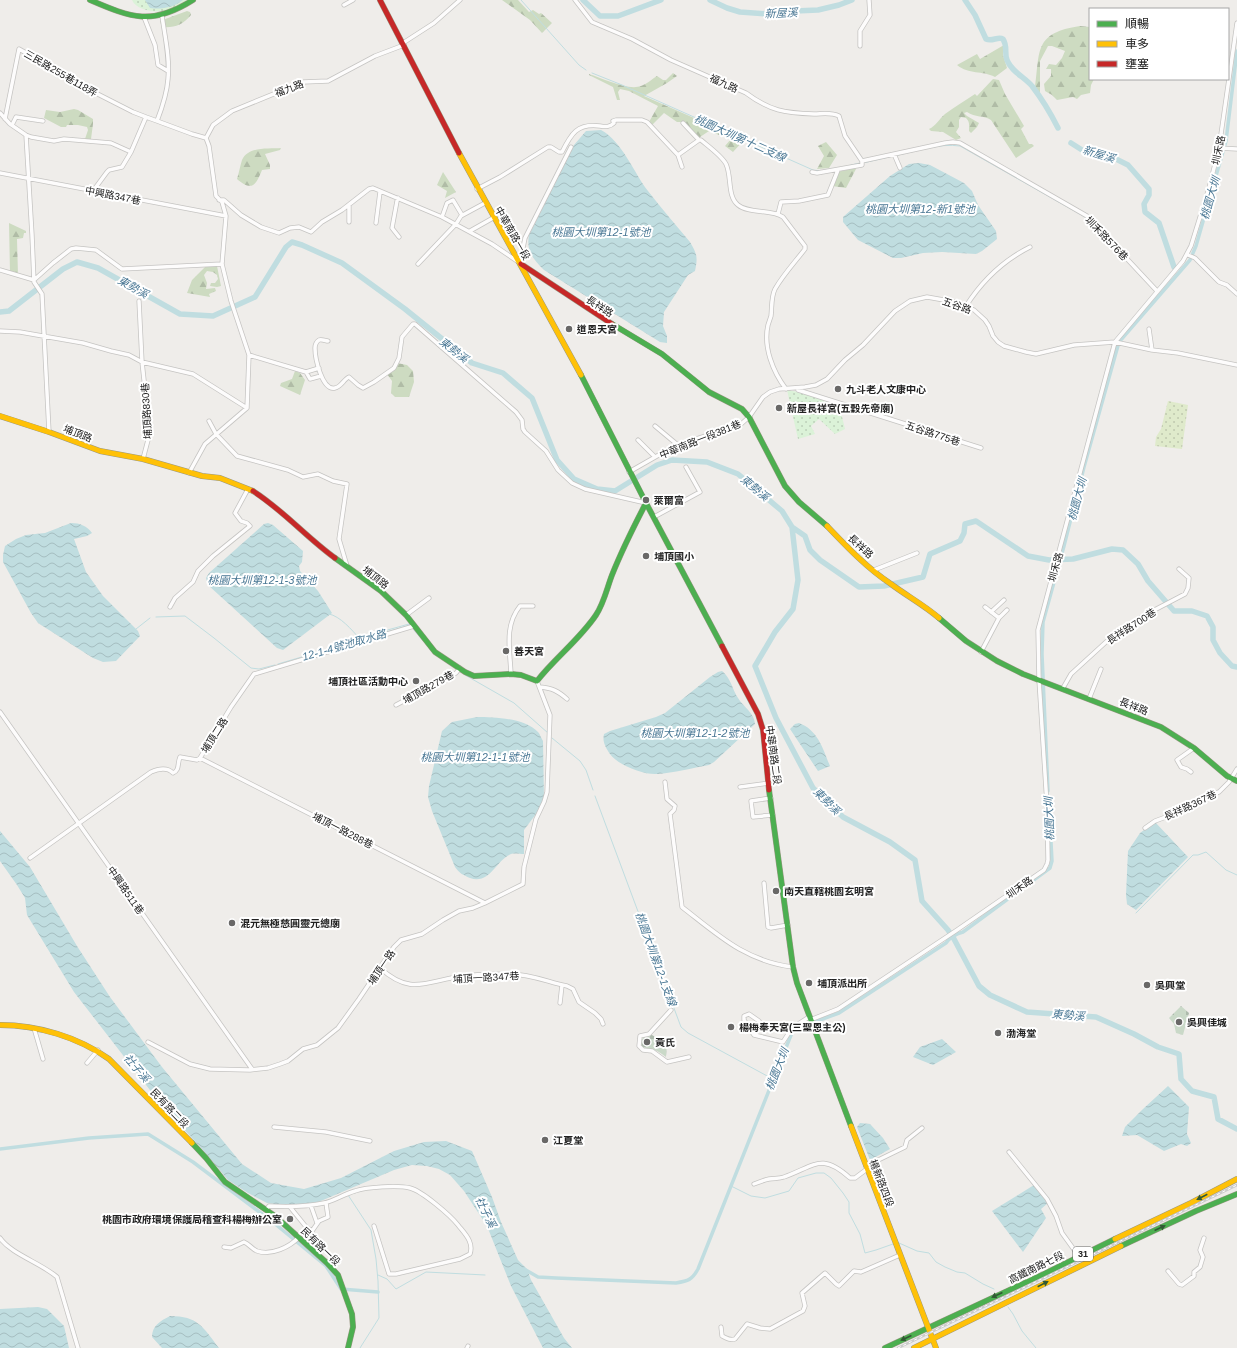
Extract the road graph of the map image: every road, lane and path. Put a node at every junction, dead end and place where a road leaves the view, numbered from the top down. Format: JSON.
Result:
{"nodes":[{"id":1,"x":90,"y":0,"type":"edge"},
{"id":2,"x":193,"y":0,"type":"edge"},
{"id":3,"x":353,"y":0,"type":"edge"},
{"id":4,"x":380,"y":0,"type":"edge"},
{"id":5,"x":460,"y":0,"type":"edge"},
{"id":6,"x":575,"y":0,"type":"edge"},
{"id":7,"x":869,"y":0,"type":"edge"},
{"id":8,"x":344,"y":5,"type":"dead end"},
{"id":9,"x":162,"y":16,"type":"junction"},
{"id":10,"x":144,"y":17,"type":"junction"},
{"id":11,"x":1237,"y":23,"type":"edge"},
{"id":12,"x":403,"y":44,"type":"junction"},
{"id":13,"x":860,"y":46,"type":"dead end"},
{"id":14,"x":168,"y":71,"type":"junction"},
{"id":15,"x":0,"y":113,"type":"edge"},
{"id":16,"x":146,"y":117,"type":"junction"},
{"id":17,"x":5,"y":119,"type":"junction"},
{"id":18,"x":43,"y":120,"type":"dead end"},
{"id":19,"x":157,"y":121,"type":"junction"},
{"id":20,"x":683,"y":123,"type":"dead end"},
{"id":21,"x":12,"y":125,"type":"junction"},
{"id":22,"x":26,"y":135,"type":"junction"},
{"id":23,"x":206,"y":138,"type":"junction"},
{"id":24,"x":698,"y":140,"type":"junction"},
{"id":25,"x":571,"y":147,"type":"dead end"},
{"id":26,"x":1220,"y":148,"type":"junction"},
{"id":27,"x":1237,"y":149,"type":"edge"},
{"id":28,"x":131,"y":152,"type":"junction"},
{"id":29,"x":894,"y":154,"type":"junction"},
{"id":30,"x":678,"y":155,"type":"junction"},
{"id":31,"x":862,"y":163,"type":"junction"},
{"id":32,"x":682,"y":167,"type":"dead end"},
{"id":33,"x":900,"y":168,"type":"dead end"},
{"id":34,"x":838,"y":170,"type":"junction"},
{"id":35,"x":812,"y":172,"type":"dead end"},
{"id":36,"x":0,"y":173,"type":"edge"},
{"id":37,"x":29,"y":179,"type":"junction"},
{"id":38,"x":477,"y":189,"type":"junction"},
{"id":39,"x":93,"y":191,"type":"junction"},
{"id":40,"x":380,"y":192,"type":"junction"},
{"id":41,"x":398,"y":198,"type":"junction"},
{"id":42,"x":219,"y":200,"type":"junction"},
{"id":43,"x":484,"y":203,"type":"junction"},
{"id":44,"x":349,"y":205,"type":"junction"},
{"id":45,"x":778,"y":214,"type":"junction"},
{"id":46,"x":462,"y":215,"type":"junction"},
{"id":47,"x":226,"y":216,"type":"junction"},
{"id":48,"x":442,"y":217,"type":"junction"},
{"id":49,"x":493,"y":218,"type":"junction"},
{"id":50,"x":349,"y":222,"type":"dead end"},
{"id":51,"x":376,"y":223,"type":"dead end"},
{"id":52,"x":456,"y":224,"type":"junction"},
{"id":53,"x":470,"y":231,"type":"junction"},
{"id":54,"x":399,"y":237,"type":"dead end"},
{"id":55,"x":1030,"y":247,"type":"dead end"},
{"id":56,"x":1190,"y":256,"type":"junction"},
{"id":57,"x":520,"y":263,"type":"junction"},
{"id":58,"x":222,"y":264,"type":"junction"},
{"id":59,"x":418,"y":264,"type":"dead end"},
{"id":60,"x":0,"y":270,"type":"edge"},
{"id":61,"x":34,"y":281,"type":"junction"},
{"id":62,"x":1157,"y":291,"type":"junction"},
{"id":63,"x":1237,"y":294,"type":"edge"},
{"id":64,"x":139,"y":301,"type":"dead end"},
{"id":65,"x":966,"y":306,"type":"junction"},
{"id":66,"x":1148,"y":329,"type":"dead end"},
{"id":67,"x":0,"y":331,"type":"edge"},
{"id":68,"x":43,"y":336,"type":"junction"},
{"id":69,"x":328,"y":341,"type":"dead end"},
{"id":70,"x":1117,"y":343,"type":"junction"},
{"id":71,"x":1152,"y":350,"type":"junction"},
{"id":72,"x":249,"y":355,"type":"junction"},
{"id":73,"x":142,"y":362,"type":"junction"},
{"id":74,"x":1237,"y":365,"type":"edge"},
{"id":75,"x":319,"y":368,"type":"junction"},
{"id":76,"x":306,"y":372,"type":"junction"},
{"id":77,"x":321,"y":376,"type":"junction"},
{"id":78,"x":786,"y":389,"type":"junction"},
{"id":79,"x":795,"y":389,"type":"junction"},
{"id":80,"x":247,"y":408,"type":"junction"},
{"id":81,"x":0,"y":416,"type":"edge"},
{"id":82,"x":749,"y":417,"type":"junction"},
{"id":83,"x":209,"y":421,"type":"dead end"},
{"id":84,"x":655,"y":426,"type":"dead end"},
{"id":85,"x":49,"y":432,"type":"junction"},
{"id":86,"x":216,"y":434,"type":"junction"},
{"id":87,"x":638,"y":440,"type":"dead end"},
{"id":88,"x":679,"y":446,"type":"junction"},
{"id":89,"x":981,"y":448,"type":"dead end"},
{"id":90,"x":655,"y":457,"type":"junction"},
{"id":91,"x":143,"y":459,"type":"junction"},
{"id":92,"x":686,"y":467,"type":"dead end"},
{"id":93,"x":189,"y":473,"type":"junction"},
{"id":94,"x":630,"y":473,"type":"junction"},
{"id":95,"x":248,"y":489,"type":"junction"},
{"id":96,"x":640,"y":493,"type":"joint"},
{"id":97,"x":646,"y":504,"type":"junction"},
{"id":98,"x":654,"y":517,"type":"junction"},
{"id":99,"x":917,"y":553,"type":"dead end"},
{"id":100,"x":347,"y":566,"type":"junction"},
{"id":101,"x":1179,"y":569,"type":"dead end"},
{"id":102,"x":874,"y":570,"type":"junction"},
{"id":103,"x":429,"y":598,"type":"dead end"},
{"id":104,"x":1004,"y":600,"type":"dead end"},
{"id":105,"x":533,"y":606,"type":"dead end"},
{"id":106,"x":170,"y":607,"type":"dead end"},
{"id":107,"x":985,"y":607,"type":"dead end"},
{"id":108,"x":1007,"y":610,"type":"dead end"},
{"id":109,"x":991,"y":612,"type":"junction"},
{"id":110,"x":406,"y":615,"type":"junction"},
{"id":111,"x":999,"y":618,"type":"junction"},
{"id":112,"x":414,"y":626,"type":"junction"},
{"id":113,"x":981,"y":652,"type":"junction"},
{"id":114,"x":460,"y":668,"type":"junction"},
{"id":115,"x":1101,"y":669,"type":"dead end"},
{"id":116,"x":512,"y":674,"type":"junction"},
{"id":117,"x":1042,"y":681,"type":"junction"},
{"id":118,"x":537,"y":682,"type":"junction"},
{"id":119,"x":540,"y":687,"type":"junction"},
{"id":120,"x":1063,"y":688,"type":"junction"},
{"id":121,"x":567,"y":698,"type":"dead end"},
{"id":122,"x":1089,"y":699,"type":"junction"},
{"id":123,"x":396,"y":705,"type":"dead end"},
{"id":124,"x":0,"y":712,"type":"edge"},
{"id":125,"x":1194,"y":748,"type":"junction"},
{"id":126,"x":200,"y":758,"type":"junction"},
{"id":127,"x":1237,"y":769,"type":"edge"},
{"id":128,"x":1191,"y":772,"type":"dead end"},
{"id":129,"x":1232,"y":778,"type":"junction"},
{"id":130,"x":1237,"y":781,"type":"edge"},
{"id":131,"x":665,"y":782,"type":"dead end"},
{"id":132,"x":769,"y":783,"type":"junction"},
{"id":133,"x":740,"y":787,"type":"dead end"},
{"id":134,"x":771,"y":798,"type":"junction"},
{"id":135,"x":773,"y":815,"type":"junction"},
{"id":136,"x":78,"y":822,"type":"junction"},
{"id":137,"x":1145,"y":828,"type":"dead end"},
{"id":138,"x":30,"y":858,"type":"dead end"},
{"id":139,"x":764,"y":883,"type":"dead end"},
{"id":140,"x":485,"y":903,"type":"junction"},
{"id":141,"x":788,"y":925,"type":"junction"},
{"id":142,"x":793,"y":967,"type":"junction"},
{"id":143,"x":380,"y":968,"type":"junction"},
{"id":144,"x":562,"y":985,"type":"junction"},
{"id":145,"x":560,"y":1003,"type":"dead end"},
{"id":146,"x":671,"y":1010,"type":"dead end"},
{"id":147,"x":810,"y":1020,"type":"junction"},
{"id":148,"x":759,"y":1021,"type":"dead end"},
{"id":149,"x":603,"y":1024,"type":"dead end"},
{"id":150,"x":0,"y":1025,"type":"edge"},
{"id":151,"x":34,"y":1028,"type":"junction"},
{"id":152,"x":148,"y":1042,"type":"dead end"},
{"id":153,"x":98,"y":1050,"type":"junction"},
{"id":154,"x":689,"y":1057,"type":"dead end"},
{"id":155,"x":42,"y":1059,"type":"dead end"},
{"id":156,"x":87,"y":1063,"type":"dead end"},
{"id":157,"x":252,"y":1069,"type":"junction"},
{"id":158,"x":274,"y":1127,"type":"dead end"},
{"id":159,"x":922,"y":1128,"type":"dead end"},
{"id":160,"x":370,"y":1141,"type":"dead end"},
{"id":161,"x":1009,"y":1152,"type":"dead end"},
{"id":162,"x":867,"y":1168,"type":"junction"},
{"id":163,"x":1237,"y":1179,"type":"edge"},
{"id":164,"x":754,"y":1184,"type":"dead end"},
{"id":165,"x":1237,"y":1194,"type":"edge"},
{"id":166,"x":326,"y":1203,"type":"junction"},
{"id":167,"x":311,"y":1206,"type":"junction"},
{"id":168,"x":290,"y":1207,"type":"junction"},
{"id":169,"x":266,"y":1210,"type":"junction"},
{"id":170,"x":317,"y":1223,"type":"junction"},
{"id":171,"x":374,"y":1226,"type":"dead end"},
{"id":172,"x":289,"y":1228,"type":"joint"},
{"id":173,"x":0,"y":1238,"type":"edge"},
{"id":174,"x":1204,"y":1238,"type":"dead end"},
{"id":175,"x":296,"y":1239,"type":"junction"},
{"id":176,"x":224,"y":1247,"type":"dead end"},
{"id":177,"x":1075,"y":1251,"type":"dead end"},
{"id":178,"x":900,"y":1255,"type":"junction"},
{"id":179,"x":1168,"y":1271,"type":"dead end"},
{"id":180,"x":721,"y":1327,"type":"dead end"},
{"id":181,"x":928,"y":1328,"type":"junction"},
{"id":182,"x":933,"y":1339,"type":"junction"},
{"id":183,"x":78,"y":1348,"type":"edge"},
{"id":184,"x":348,"y":1348,"type":"edge"},
{"id":185,"x":885,"y":1348,"type":"edge"},
{"id":186,"x":914,"y":1348,"type":"edge"},
{"id":187,"x":936,"y":1348,"type":"edge"}],
"edges":[{"from":1,"to":10,"type":"street"},
{"from":2,"to":9,"type":"street"},
{"from":3,"to":8,"type":"street"},
{"from":4,"to":12,"type":"street","name":"中華南路一段"},
{"from":5,"to":12,"type":"street","name":"福九路"},
{"from":6,"to":31,"type":"street","name":"福九路"},
{"from":7,"to":13,"type":"street"},
{"from":9,"to":10,"type":"street"},
{"from":9,"to":14,"type":"street"},
{"from":10,"to":14,"type":"street"},
{"from":11,"to":26,"type":"street","name":"圳禾路"},
{"from":12,"to":23,"type":"street","name":"福九路"},
{"from":12,"to":38,"type":"street","name":"中華南路一段"},
{"from":14,"to":19,"type":"street"},
{"from":15,"to":17,"type":"street"},
{"from":16,"to":17,"type":"street","name":"三民路255巷118弄"},
{"from":16,"to":19,"type":"street"},
{"from":16,"to":28,"type":"street"},
{"from":17,"to":21,"type":"street"},
{"from":18,"to":21,"type":"street"},
{"from":19,"to":23,"type":"street"},
{"from":20,"to":24,"type":"street"},
{"from":21,"to":22,"type":"street"},
{"from":22,"to":28,"type":"street"},
{"from":22,"to":37,"type":"street"},
{"from":23,"to":42,"type":"street"},
{"from":24,"to":30,"type":"street"},
{"from":24,"to":45,"type":"street"},
{"from":25,"to":57,"type":"street"},
{"from":26,"to":27,"type":"street"},
{"from":26,"to":56,"type":"street","name":"圳禾路"},
{"from":28,"to":39,"type":"street"},
{"from":29,"to":31,"type":"street","name":"圳禾路576巷"},
{"from":29,"to":33,"type":"street"},
{"from":29,"to":62,"type":"street","name":"圳禾路576巷"},
{"from":30,"to":32,"type":"street"},
{"from":30,"to":38,"type":"street"},
{"from":31,"to":34,"type":"street"},
{"from":34,"to":35,"type":"street"},
{"from":34,"to":45,"type":"street"},
{"from":36,"to":37,"type":"street","name":"中興路347巷"},
{"from":37,"to":39,"type":"street","name":"中興路347巷"},
{"from":37,"to":61,"type":"street"},
{"from":38,"to":43,"type":"street","name":"中華南路一段"},
{"from":39,"to":47,"type":"street","name":"中興路347巷"},
{"from":40,"to":41,"type":"street"},
{"from":40,"to":44,"type":"street"},
{"from":40,"to":51,"type":"street"},
{"from":41,"to":48,"type":"street"},
{"from":41,"to":54,"type":"street"},
{"from":42,"to":44,"type":"street"},
{"from":42,"to":47,"type":"street"},
{"from":43,"to":46,"type":"street"},
{"from":43,"to":49,"type":"street","name":"中華南路一段"},
{"from":44,"to":50,"type":"street"},
{"from":45,"to":78,"type":"street"},
{"from":46,"to":48,"type":"street"},
{"from":46,"to":52,"type":"street"},
{"from":47,"to":58,"type":"street"},
{"from":48,"to":52,"type":"street"},
{"from":49,"to":53,"type":"street"},
{"from":49,"to":57,"type":"street","name":"中華南路一段"},
{"from":52,"to":53,"type":"street"},
{"from":52,"to":59,"type":"street"},
{"from":53,"to":57,"type":"street"},
{"from":55,"to":65,"type":"street"},
{"from":56,"to":62,"type":"street","name":"圳禾路"},
{"from":56,"to":63,"type":"street"},
{"from":57,"to":82,"type":"street","name":"長祥路"},
{"from":57,"to":94,"type":"street","name":"中華南路一段"},
{"from":58,"to":61,"type":"street"},
{"from":58,"to":72,"type":"street"},
{"from":60,"to":61,"type":"street"},
{"from":61,"to":68,"type":"street"},
{"from":62,"to":70,"type":"street","name":"圳禾路"},
{"from":64,"to":73,"type":"street","name":"埔頂路830巷"},
{"from":65,"to":70,"type":"street","name":"五谷路"},
{"from":65,"to":79,"type":"street","name":"五谷路"},
{"from":66,"to":71,"type":"street"},
{"from":67,"to":68,"type":"street"},
{"from":68,"to":73,"type":"street"},
{"from":68,"to":85,"type":"street"},
{"from":69,"to":75,"type":"street"},
{"from":70,"to":71,"type":"street","name":"五谷路"},
{"from":70,"to":117,"type":"street","name":"圳禾路"},
{"from":71,"to":74,"type":"street","name":"五谷路"},
{"from":72,"to":76,"type":"street"},
{"from":72,"to":80,"type":"street"},
{"from":73,"to":80,"type":"street"},
{"from":73,"to":91,"type":"street","name":"埔頂路830巷"},
{"from":75,"to":76,"type":"street"},
{"from":75,"to":77,"type":"street"},
{"from":76,"to":77,"type":"street"},
{"from":77,"to":97,"type":"street"},
{"from":78,"to":79,"type":"street","name":"五谷路"},
{"from":78,"to":82,"type":"street","name":"五谷路"},
{"from":79,"to":89,"type":"street","name":"五谷路775巷"},
{"from":80,"to":86,"type":"street"},
{"from":81,"to":85,"type":"street","name":"埔頂路"},
{"from":82,"to":88,"type":"street","name":"中華南路一段381巷"},
{"from":82,"to":102,"type":"street","name":"長祥路"},
{"from":83,"to":86,"type":"street"},
{"from":84,"to":88,"type":"street"},
{"from":85,"to":91,"type":"street","name":"埔頂路"},
{"from":86,"to":93,"type":"street"},
{"from":86,"to":100,"type":"street"},
{"from":87,"to":90,"type":"street"},
{"from":88,"to":90,"type":"street","name":"中華南路一段381巷"},
{"from":90,"to":94,"type":"street","name":"中華南路一段381巷"},
{"from":91,"to":93,"type":"street","name":"埔頂路"},
{"from":92,"to":98,"type":"street"},
{"from":93,"to":95,"type":"street","name":"埔頂路"},
{"from":94,"to":96,"type":"street","name":"中華南路一段"},
{"from":95,"to":100,"type":"street","name":"埔頂路"},
{"from":95,"to":106,"type":"street"},
{"from":96,"to":97,"type":"street","name":"中華南路二段"},
{"from":97,"to":98,"type":"street","name":"中華南路二段"},
{"from":97,"to":118,"type":"street"},
{"from":98,"to":132,"type":"street","name":"中華南路二段"},
{"from":99,"to":102,"type":"street"},
{"from":100,"to":110,"type":"street","name":"埔頂路"},
{"from":101,"to":120,"type":"street","name":"長祥路700巷"},
{"from":102,"to":113,"type":"street","name":"長祥路"},
{"from":103,"to":110,"type":"street"},
{"from":104,"to":109,"type":"street"},
{"from":105,"to":116,"type":"street"},
{"from":107,"to":109,"type":"street"},
{"from":108,"to":111,"type":"street"},
{"from":109,"to":111,"type":"street"},
{"from":110,"to":112,"type":"street","name":"埔頂路"},
{"from":111,"to":113,"type":"street"},
{"from":112,"to":114,"type":"street","name":"埔頂路"},
{"from":112,"to":126,"type":"street","name":"埔頂二路"},
{"from":113,"to":117,"type":"street","name":"長祥路"},
{"from":114,"to":116,"type":"street","name":"埔頂路"},
{"from":114,"to":123,"type":"street","name":"埔頂路279巷"},
{"from":115,"to":122,"type":"street"},
{"from":116,"to":118,"type":"street","name":"埔頂路"},
{"from":117,"to":120,"type":"street","name":"長祥路"},
{"from":117,"to":147,"type":"street","name":"圳禾路"},
{"from":118,"to":119,"type":"street","name":"埔頂一路"},
{"from":119,"to":121,"type":"street"},
{"from":119,"to":140,"type":"street","name":"埔頂一路"},
{"from":120,"to":122,"type":"street","name":"長祥路"},
{"from":122,"to":125,"type":"street","name":"長祥路"},
{"from":124,"to":136,"type":"street","name":"中興路511巷"},
{"from":125,"to":128,"type":"street"},
{"from":125,"to":129,"type":"street","name":"長祥路"},
{"from":126,"to":136,"type":"street","name":"埔頂二路"},
{"from":126,"to":140,"type":"street","name":"埔頂一路288巷"},
{"from":127,"to":129,"type":"street","name":"長祥路367巷"},
{"from":129,"to":130,"type":"street","name":"長祥路"},
{"from":129,"to":137,"type":"street","name":"長祥路367巷"},
{"from":131,"to":142,"type":"street"},
{"from":132,"to":133,"type":"street"},
{"from":132,"to":134,"type":"street","name":"中華南路二段"},
{"from":134,"to":135,"type":"street","name":"中華南路二段"},
{"from":134,"to":135,"type":"street"},
{"from":135,"to":141,"type":"street","name":"中華南路二段"},
{"from":136,"to":138,"type":"street","name":"埔頂二路"},
{"from":136,"to":157,"type":"street","name":"中興路511巷"},
{"from":139,"to":141,"type":"street"},
{"from":140,"to":143,"type":"street","name":"埔頂一路"},
{"from":141,"to":142,"type":"street","name":"中華南路二段"},
{"from":142,"to":147,"type":"street","name":"中華南路二段"},
{"from":143,"to":144,"type":"street","name":"埔頂一路347巷"},
{"from":143,"to":157,"type":"street","name":"埔頂一路"},
{"from":144,"to":145,"type":"street"},
{"from":144,"to":149,"type":"street","name":"埔頂一路347巷"},
{"from":146,"to":154,"type":"street"},
{"from":147,"to":148,"type":"street","name":"圳禾路"},
{"from":147,"to":162,"type":"street","name":"楊新路四段"},
{"from":150,"to":151,"type":"street","name":"民有路二段"},
{"from":151,"to":153,"type":"street","name":"民有路二段"},
{"from":151,"to":155,"type":"street"},
{"from":152,"to":157,"type":"street","name":"埔頂一路"},
{"from":153,"to":156,"type":"street"},
{"from":153,"to":169,"type":"street","name":"民有路二段"},
{"from":158,"to":160,"type":"street"},
{"from":159,"to":162,"type":"street"},
{"from":161,"to":177,"type":"street"},
{"from":162,"to":164,"type":"street"},
{"from":162,"to":178,"type":"street","name":"楊新路四段"},
{"from":163,"to":181,"type":"street","name":"高鐵南路七段","number":"31","one_way":true},
{"from":182,"to":165,"type":"street","name":"高鐵南路七段","number":"31","one_way":true},
{"from":166,"to":167,"type":"street"},
{"from":166,"to":170,"type":"street"},
{"from":166,"to":171,"type":"street"},
{"from":167,"to":168,"type":"street"},
{"from":167,"to":170,"type":"street"},
{"from":168,"to":169,"type":"street"},
{"from":168,"to":170,"type":"street"},
{"from":169,"to":172,"type":"street","name":"民有路二段"},
{"from":172,"to":175,"type":"street","name":"民有路一段"},
{"from":173,"to":183,"type":"street"},
{"from":174,"to":179,"type":"street"},
{"from":175,"to":176,"type":"street"},
{"from":175,"to":184,"type":"street","name":"民有路一段"},
{"from":178,"to":180,"type":"street"},
{"from":178,"to":181,"type":"street","name":"楊新路四段"},
{"from":181,"to":182,"type":"street","name":"楊新路四段"},
{"from":181,"to":185,"type":"street","name":"高鐵南路七段","number":"31","one_way":true},
{"from":182,"to":186,"type":"street","name":"高鐵南路七段","number":"31"},
{"from":182,"to":187,"type":"street","name":"楊新路四段"}]}
